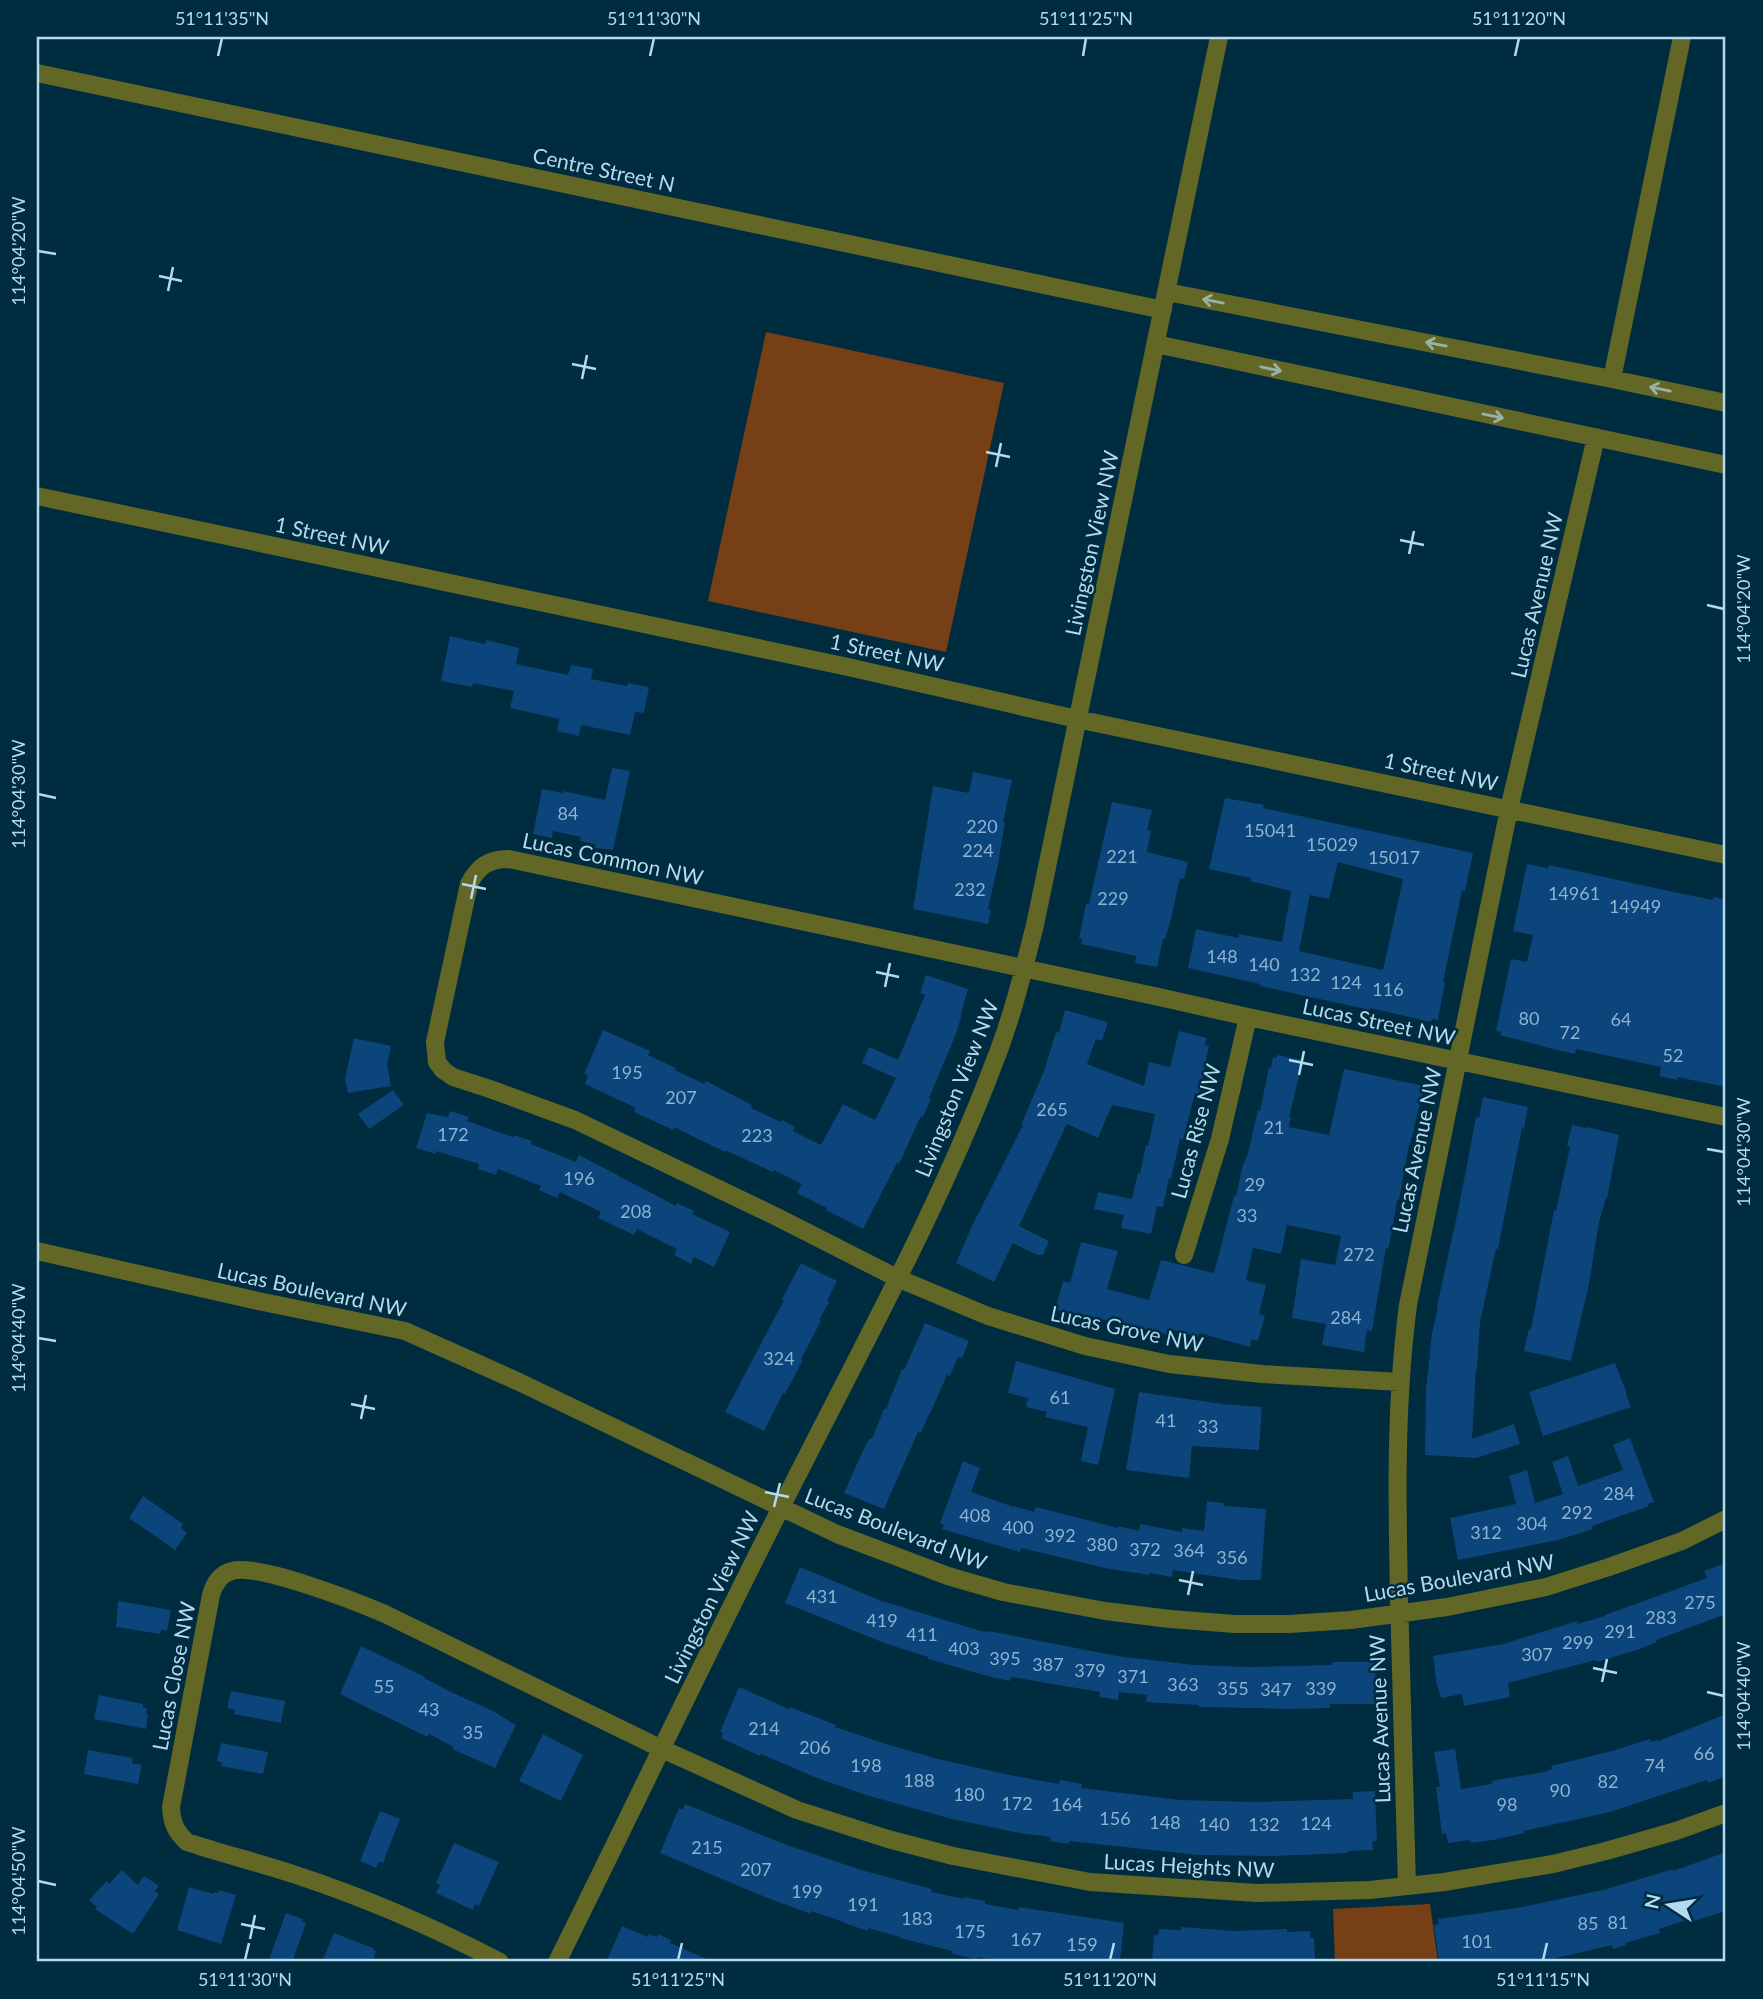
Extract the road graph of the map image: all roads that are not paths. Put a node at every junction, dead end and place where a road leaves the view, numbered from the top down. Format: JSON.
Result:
{"nodes":[{"id":1,"x":1219,"y":37,"type":"edge"},
{"id":2,"x":1682,"y":37,"type":"edge"},
{"id":3,"x":37,"y":73,"type":"edge"},
{"id":4,"x":1167,"y":292,"type":"junction"},
{"id":5,"x":1163,"y":310,"type":"junction"},
{"id":6,"x":1156,"y":344,"type":"junction"},
{"id":7,"x":1612,"y":379,"type":"junction"},
{"id":8,"x":1726,"y":403,"type":"edge"},
{"id":9,"x":1596,"y":437,"type":"junction"},
{"id":10,"x":1726,"y":465,"type":"edge"},
{"id":11,"x":37,"y":496,"type":"edge"},
{"id":12,"x":1077,"y":719,"type":"junction"},
{"id":13,"x":1509,"y":809,"type":"junction"},
{"id":14,"x":1726,"y":855,"type":"edge"},
{"id":15,"x":1024,"y":969,"type":"junction"},
{"id":16,"x":1248,"y":1017,"type":"junction"},
{"id":17,"x":1458,"y":1061,"type":"junction"},
{"id":18,"x":1726,"y":1117,"type":"edge"},
{"id":19,"x":37,"y":1251,"type":"edge"},
{"id":20,"x":1184,"y":1255,"type":"dead end"},
{"id":21,"x":897,"y":1278,"type":"junction"},
{"id":22,"x":1400,"y":1382,"type":"junction"},
{"id":23,"x":781,"y":1507,"type":"junction"},
{"id":24,"x":1726,"y":1519,"type":"edge"},
{"id":25,"x":1399,"y":1613,"type":"junction"},
{"id":26,"x":662,"y":1749,"type":"junction"},
{"id":27,"x":1726,"y":1813,"type":"edge"},
{"id":28,"x":1407,"y":1886,"type":"junction"},
{"id":29,"x":500,"y":1962,"type":"edge"},
{"id":30,"x":557,"y":1962,"type":"edge"}],
"edges":[{"from":1,"to":4,"type":"street","name":"Livingston View NW"},
{"from":2,"to":7,"type":"street"},
{"from":3,"to":5,"type":"street","name":"Centre Street N"},
{"from":4,"to":5,"type":"street","name":"Livingston View NW"},
{"from":7,"to":4,"type":"street","one_way":true},
{"from":5,"to":6,"type":"street","name":"Livingston View NW"},
{"from":6,"to":9,"type":"street","one_way":true},
{"from":6,"to":12,"type":"street","name":"Livingston View NW"},
{"from":8,"to":7,"type":"street","one_way":true},
{"from":9,"to":10,"type":"street"},
{"from":9,"to":13,"type":"street","name":"Lucas Avenue NW"},
{"from":11,"to":12,"type":"street","name":"1 Street NW"},
{"from":12,"to":13,"type":"street","name":"1 Street NW"},
{"from":12,"to":15,"type":"street","name":"Livingston View NW"},
{"from":13,"to":14,"type":"street","name":"1 Street NW"},
{"from":13,"to":17,"type":"street","name":"Lucas Avenue NW"},
{"from":15,"to":16,"type":"street","name":"Lucas Street NW"},
{"from":15,"to":21,"type":"street","name":"Livingston View NW"},
{"from":15,"to":21,"type":"street","name":"Lucas Common NW"},
{"from":16,"to":17,"type":"street","name":"Lucas Street NW"},
{"from":16,"to":20,"type":"street","name":"Lucas Rise NW"},
{"from":17,"to":18,"type":"street","name":"Lucas Street NW"},
{"from":17,"to":22,"type":"street","name":"Lucas Avenue NW"},
{"from":19,"to":23,"type":"street","name":"Lucas Boulevard NW"},
{"from":21,"to":22,"type":"street","name":"Lucas Grove NW"},
{"from":21,"to":23,"type":"street","name":"Livingston View NW"},
{"from":22,"to":25,"type":"street","name":"Lucas Avenue NW"},
{"from":23,"to":25,"type":"street","name":"Lucas Boulevard NW"},
{"from":23,"to":26,"type":"street","name":"Livingston View NW"},
{"from":24,"to":25,"type":"street","name":"Lucas Boulevard NW"},
{"from":25,"to":28,"type":"street","name":"Lucas Avenue NW"},
{"from":26,"to":28,"type":"street","name":"Lucas Heights NW"},
{"from":26,"to":29,"type":"street","name":"Lucas Close NW"},
{"from":26,"to":30,"type":"street","name":"Livingston View NW"},
{"from":27,"to":28,"type":"street","name":"Lucas Heights NW"}]}
